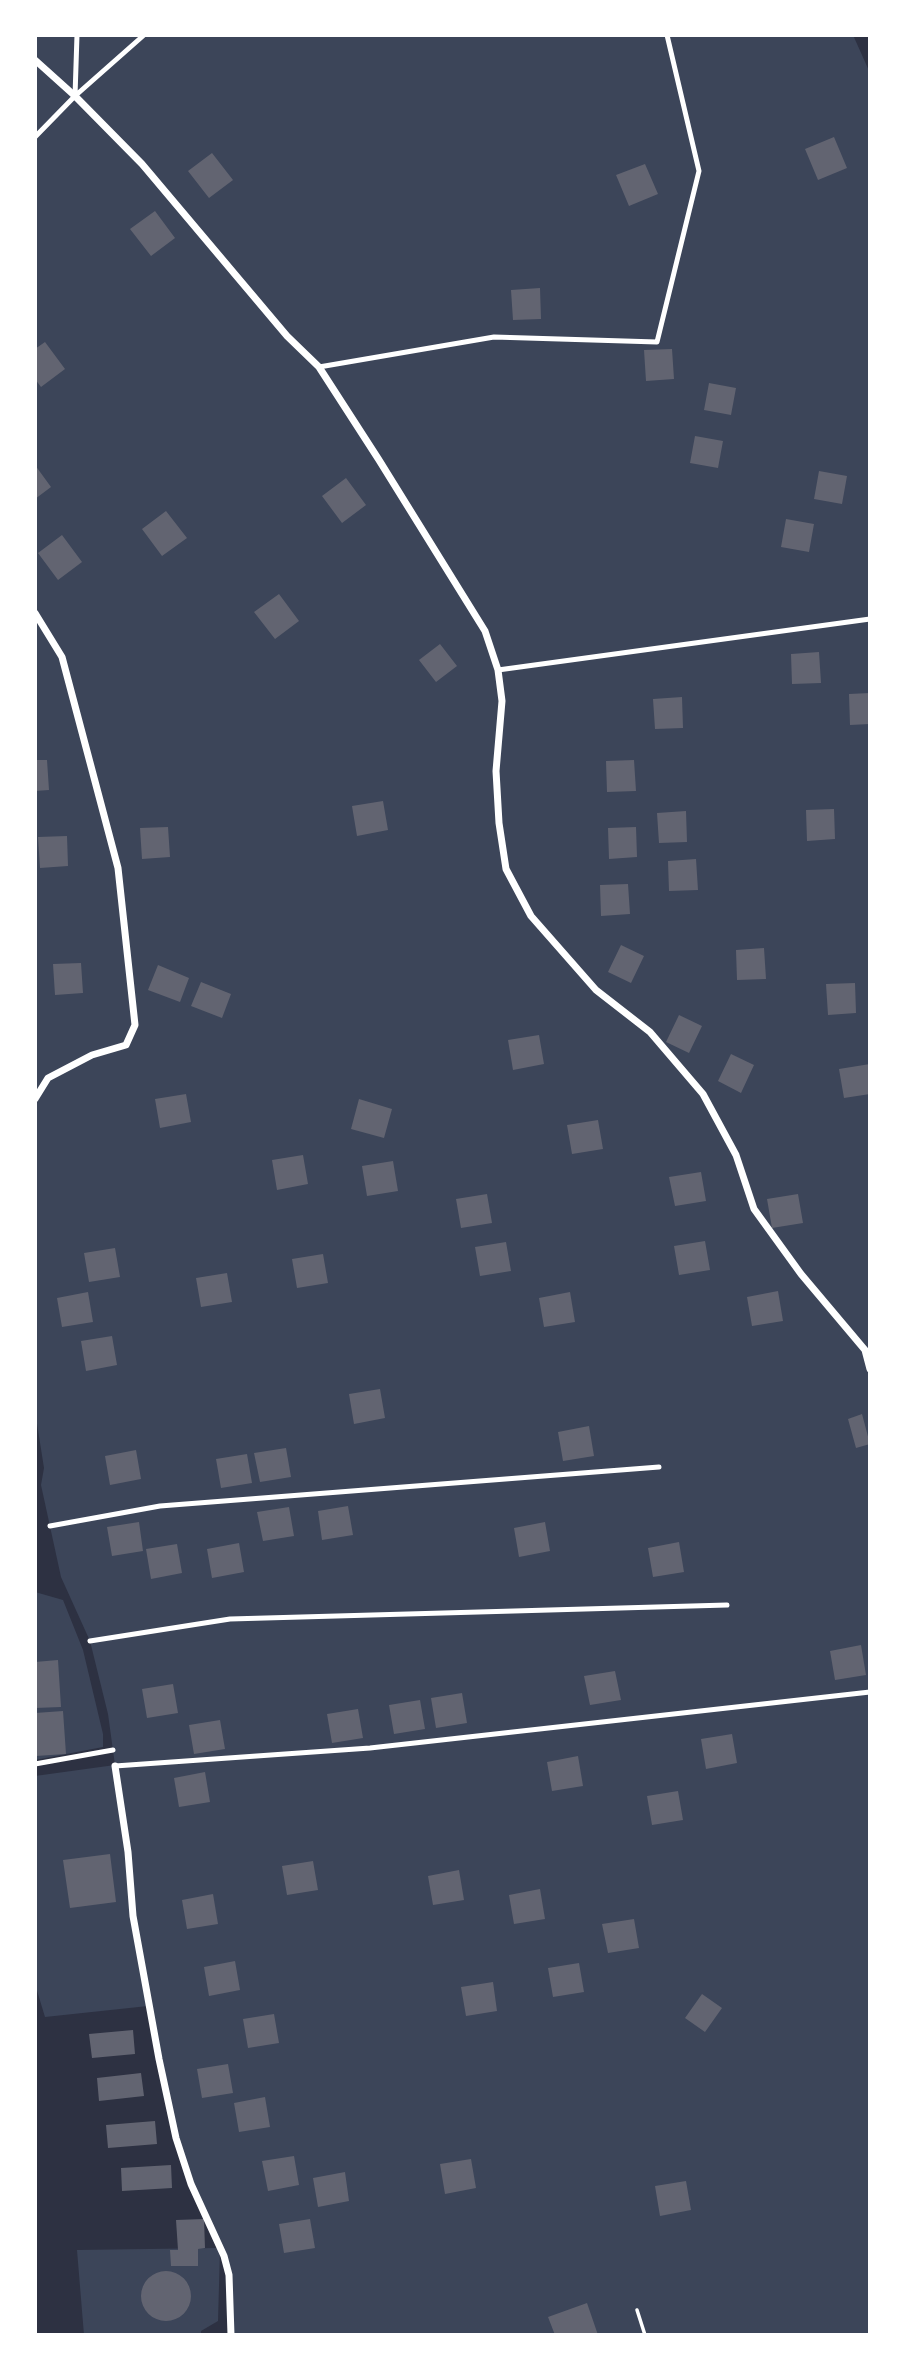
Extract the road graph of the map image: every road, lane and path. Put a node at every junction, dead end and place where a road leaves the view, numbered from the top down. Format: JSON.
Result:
{"nodes":[{"id":1,"x":77,"y":35,"type":"edge"},
{"id":2,"x":144,"y":35,"type":"edge"},
{"id":3,"x":667,"y":35,"type":"edge"},
{"id":4,"x":35,"y":60,"type":"edge"},
{"id":5,"x":75,"y":96,"type":"junction"},
{"id":6,"x":35,"y":137,"type":"edge"},
{"id":7,"x":319,"y":367,"type":"junction"},
{"id":8,"x":35,"y":613,"type":"edge"},
{"id":9,"x":870,"y":619,"type":"edge"},
{"id":10,"x":498,"y":670,"type":"junction"},
{"id":11,"x":35,"y":1099,"type":"edge"},
{"id":12,"x":870,"y":1369,"type":"edge"},
{"id":13,"x":659,"y":1467,"type":"dead end"},
{"id":14,"x":50,"y":1526,"type":"dead end"},
{"id":15,"x":727,"y":1605,"type":"dead end"},
{"id":16,"x":90,"y":1641,"type":"dead end"},
{"id":17,"x":870,"y":1692,"type":"edge"},
{"id":18,"x":113,"y":1750,"type":"dead end"},
{"id":19,"x":35,"y":1764,"type":"edge"},
{"id":20,"x":115,"y":1766,"type":"joint"},
{"id":21,"x":637,"y":2310,"type":"dead end"},
{"id":22,"x":231,"y":2335,"type":"edge"},
{"id":23,"x":645,"y":2335,"type":"edge"}],
"edges":[{"from":1,"to":5,"type":"lane"},
{"from":2,"to":5,"type":"lane"},
{"from":3,"to":7,"type":"lane"},
{"from":4,"to":5,"type":"street"},
{"from":5,"to":6,"type":"lane"},
{"from":5,"to":7,"type":"street"},
{"from":7,"to":10,"type":"street"},
{"from":8,"to":11,"type":"street"},
{"from":9,"to":10,"type":"lane"},
{"from":10,"to":12,"type":"street"},
{"from":13,"to":14,"type":"lane"},
{"from":15,"to":16,"type":"lane"},
{"from":17,"to":20,"type":"lane"},
{"from":18,"to":19,"type":"lane"},
{"from":20,"to":22,"type":"street"},
{"from":21,"to":23,"type":"path"}]}
